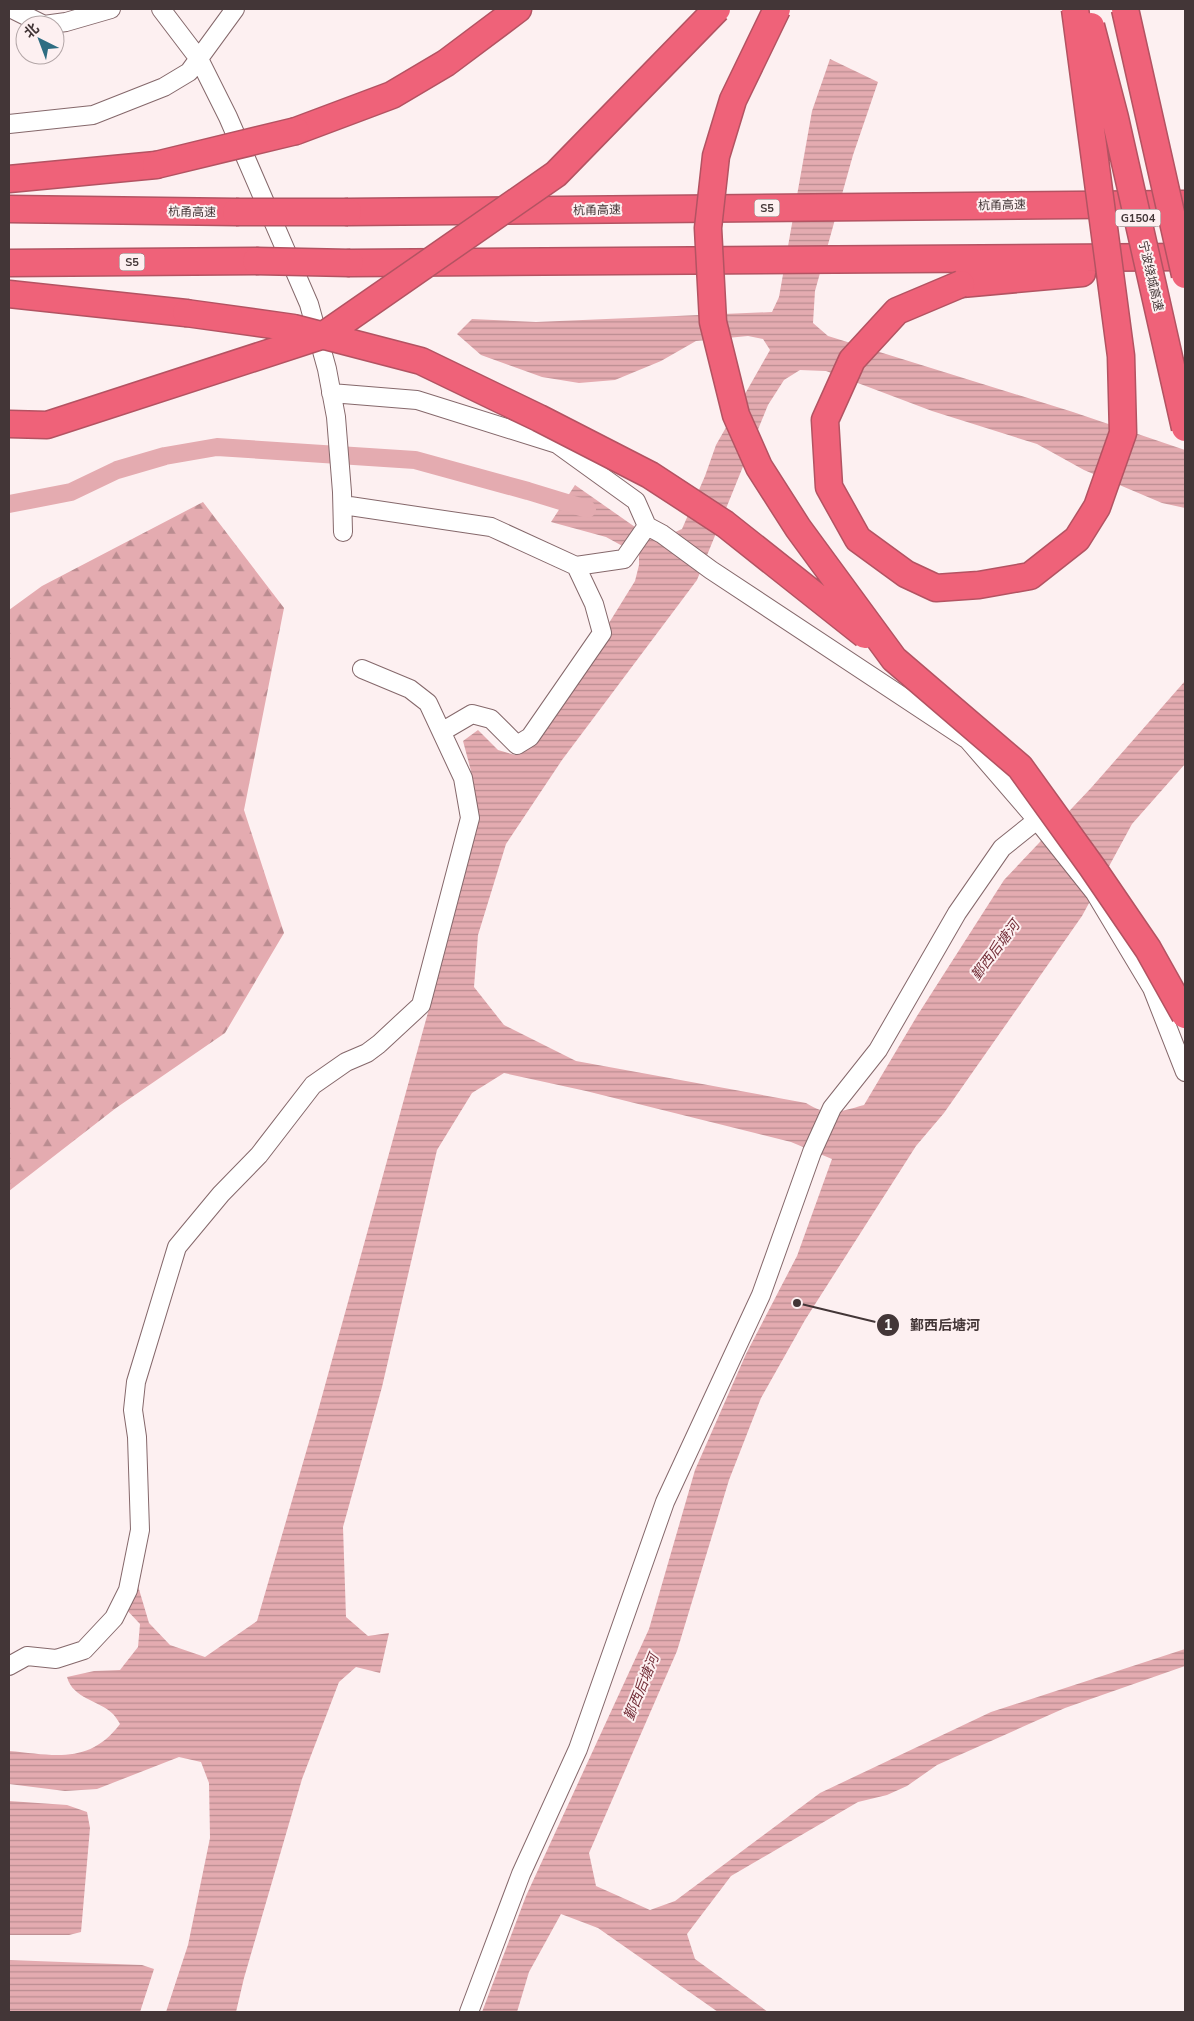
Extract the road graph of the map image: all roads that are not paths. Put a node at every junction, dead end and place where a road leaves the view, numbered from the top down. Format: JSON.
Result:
{"nodes":[{"id":1,"x":12,"y":9,"type":"edge"},
{"id":2,"x":111,"y":9,"type":"edge"},
{"id":3,"x":161,"y":9,"type":"edge"},
{"id":4,"x":235,"y":9,"type":"edge"},
{"id":5,"x":717,"y":9,"type":"edge"},
{"id":6,"x":777,"y":9,"type":"edge"},
{"id":7,"x":1075,"y":9,"type":"edge"},
{"id":8,"x":1086,"y":9,"type":"edge"},
{"id":9,"x":1126,"y":9,"type":"edge"},
{"id":10,"x":509,"y":16,"type":"edge"},
{"id":11,"x":194,"y":65,"type":"junction"},
{"id":12,"x":9,"y":124,"type":"edge"},
{"id":13,"x":9,"y":179,"type":"edge"},
{"id":14,"x":1185,"y":204,"type":"edge"},
{"id":15,"x":9,"y":208,"type":"edge"},
{"id":16,"x":1185,"y":257,"type":"edge"},
{"id":17,"x":9,"y":264,"type":"edge"},
{"id":18,"x":1185,"y":264,"type":"edge"},
{"id":19,"x":1185,"y":276,"type":"edge"},
{"id":20,"x":9,"y":294,"type":"edge"},
{"id":21,"x":331,"y":393,"type":"junction"},
{"id":22,"x":9,"y":424,"type":"edge"},
{"id":23,"x":1185,"y":428,"type":"edge"},
{"id":24,"x":342,"y":498,"type":"junction"},
{"id":25,"x":655,"y":530,"type":"junction"},
{"id":26,"x":343,"y":532,"type":"dead end"},
{"id":27,"x":576,"y":566,"type":"junction"},
{"id":28,"x":894,"y":659,"type":"junction"},
{"id":29,"x":362,"y":669,"type":"dead end"},
{"id":30,"x":443,"y":731,"type":"junction"},
{"id":31,"x":1037,"y":820,"type":"junction"},
{"id":32,"x":1185,"y":1015,"type":"edge"},
{"id":33,"x":1185,"y":1072,"type":"edge"},
{"id":34,"x":9,"y":1666,"type":"edge"},
{"id":35,"x":469,"y":2012,"type":"edge"}],
"edges":[{"from":1,"to":2,"type":"street"},
{"from":3,"to":11,"type":"street"},
{"from":4,"to":11,"type":"street"},
{"from":5,"to":22,"type":"highway","bridge":true},
{"from":6,"to":28,"type":"highway","bridge":true},
{"from":7,"to":18,"type":"highway","bridge":true},
{"from":8,"to":23,"type":"highway","name":"宁波绕城高速","number":"G1504","bridge":true},
{"from":9,"to":19,"type":"highway","number":"G1504","bridge":true},
{"from":10,"to":13,"type":"highway","bridge":true},
{"from":11,"to":12,"type":"street"},
{"from":11,"to":21,"type":"street"},
{"from":14,"to":15,"type":"highway","name":"杭甬高速","number":"S5","bridge":true},
{"from":16,"to":17,"type":"highway","number":"S5","bridge":true},
{"from":20,"to":28,"type":"highway","bridge":true},
{"from":21,"to":24,"type":"street"},
{"from":21,"to":25,"type":"street"},
{"from":24,"to":26,"type":"street"},
{"from":24,"to":27,"type":"street"},
{"from":25,"to":27,"type":"street"},
{"from":25,"to":31,"type":"street"},
{"from":27,"to":30,"type":"street"},
{"from":28,"to":32,"type":"highway","bridge":true},
{"from":29,"to":30,"type":"street"},
{"from":30,"to":34,"type":"street"},
{"from":31,"to":33,"type":"street"},
{"from":31,"to":35,"type":"street"}]}
